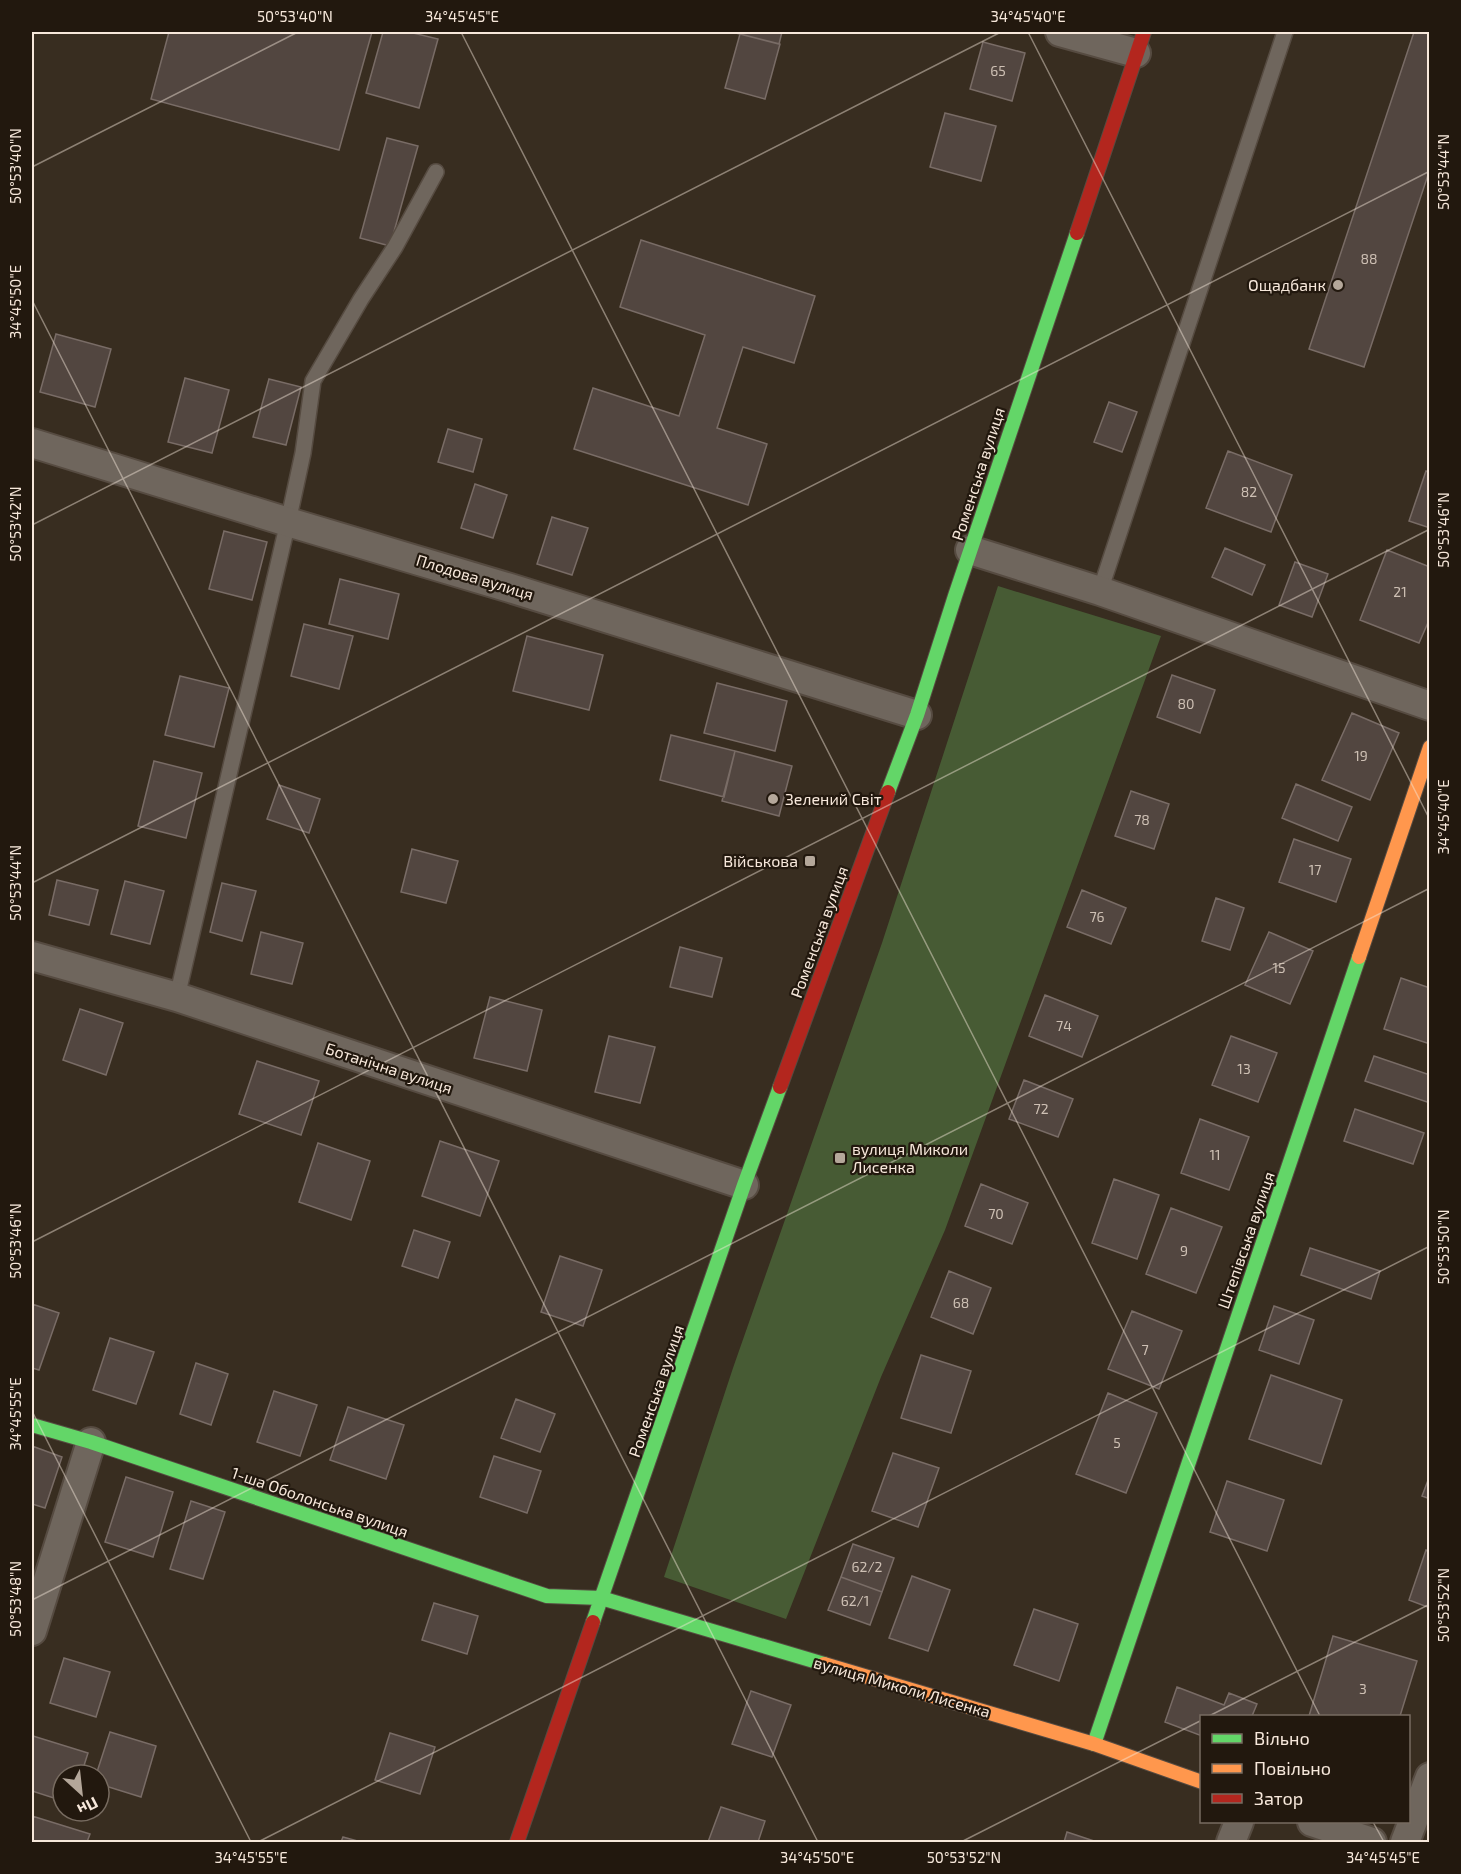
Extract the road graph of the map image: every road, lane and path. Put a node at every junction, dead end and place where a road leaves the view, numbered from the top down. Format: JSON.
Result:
{"nodes":[{"id":1,"x":1059,"y":32,"type":"edge"},
{"id":2,"x":1285,"y":32,"type":"edge"},
{"id":3,"x":1140,"y":42,"type":"edge"},
{"id":4,"x":436,"y":172,"type":"dead end"},
{"id":5,"x":32,"y":443,"type":"edge"},
{"id":6,"x":288,"y":522,"type":"junction"},
{"id":7,"x":970,"y":550,"type":"junction"},
{"id":8,"x":1100,"y":591,"type":"junction"},
{"id":9,"x":1430,"y":706,"type":"edge"},
{"id":10,"x":917,"y":715,"type":"junction"},
{"id":11,"x":1430,"y":747,"type":"edge"},
{"id":12,"x":32,"y":956,"type":"edge"},
{"id":13,"x":177,"y":997,"type":"junction"},
{"id":14,"x":744,"y":1185,"type":"junction"},
{"id":15,"x":32,"y":1425,"type":"edge"},
{"id":16,"x":92,"y":1443,"type":"junction"},
{"id":17,"x":601,"y":1598,"type":"junction"},
{"id":18,"x":32,"y":1631,"type":"edge"},
{"id":19,"x":1094,"y":1744,"type":"junction"},
{"id":20,"x":1430,"y":1777,"type":"edge"},
{"id":21,"x":1200,"y":1781,"type":"edge"},
{"id":22,"x":1238,"y":1823,"type":"edge"},
{"id":23,"x":1318,"y":1823,"type":"edge"},
{"id":24,"x":518,"y":1842,"type":"edge"},
{"id":25,"x":1231,"y":1842,"type":"edge"},
{"id":26,"x":1372,"y":1842,"type":"edge"},
{"id":27,"x":1406,"y":1842,"type":"edge"}],
"edges":[{"from":1,"to":3,"type":"street"},
{"from":2,"to":8,"type":"lane"},
{"from":3,"to":7,"type":"street","name":"Роменська вулиця"},
{"from":4,"to":6,"type":"lane"},
{"from":5,"to":6,"type":"street","name":"Плодова вулиця"},
{"from":6,"to":10,"type":"street","name":"Плодова вулиця"},
{"from":6,"to":13,"type":"lane"},
{"from":7,"to":8,"type":"street"},
{"from":7,"to":10,"type":"street","name":"Роменська вулиця"},
{"from":8,"to":9,"type":"street"},
{"from":10,"to":14,"type":"street","name":"Роменська вулиця"},
{"from":11,"to":19,"type":"street","name":"Штепівська вулиця"},
{"from":12,"to":13,"type":"street","name":"Ботанічна вулиця"},
{"from":13,"to":14,"type":"street","name":"Ботанічна вулиця"},
{"from":14,"to":17,"type":"street","name":"Роменська вулиця"},
{"from":15,"to":16,"type":"street","name":"1-ша Оболонська вулиця"},
{"from":16,"to":17,"type":"street","name":"1-ша Оболонська вулиця"},
{"from":16,"to":18,"type":"street"},
{"from":17,"to":19,"type":"street","name":"вулиця Миколи Лисенка"},
{"from":17,"to":24,"type":"street","name":"Роменська вулиця"},
{"from":19,"to":21,"type":"street","name":"вулиця Миколи Лисенка"},
{"from":20,"to":27,"type":"street"},
{"from":22,"to":25,"type":"street"},
{"from":23,"to":26,"type":"street"}]}
